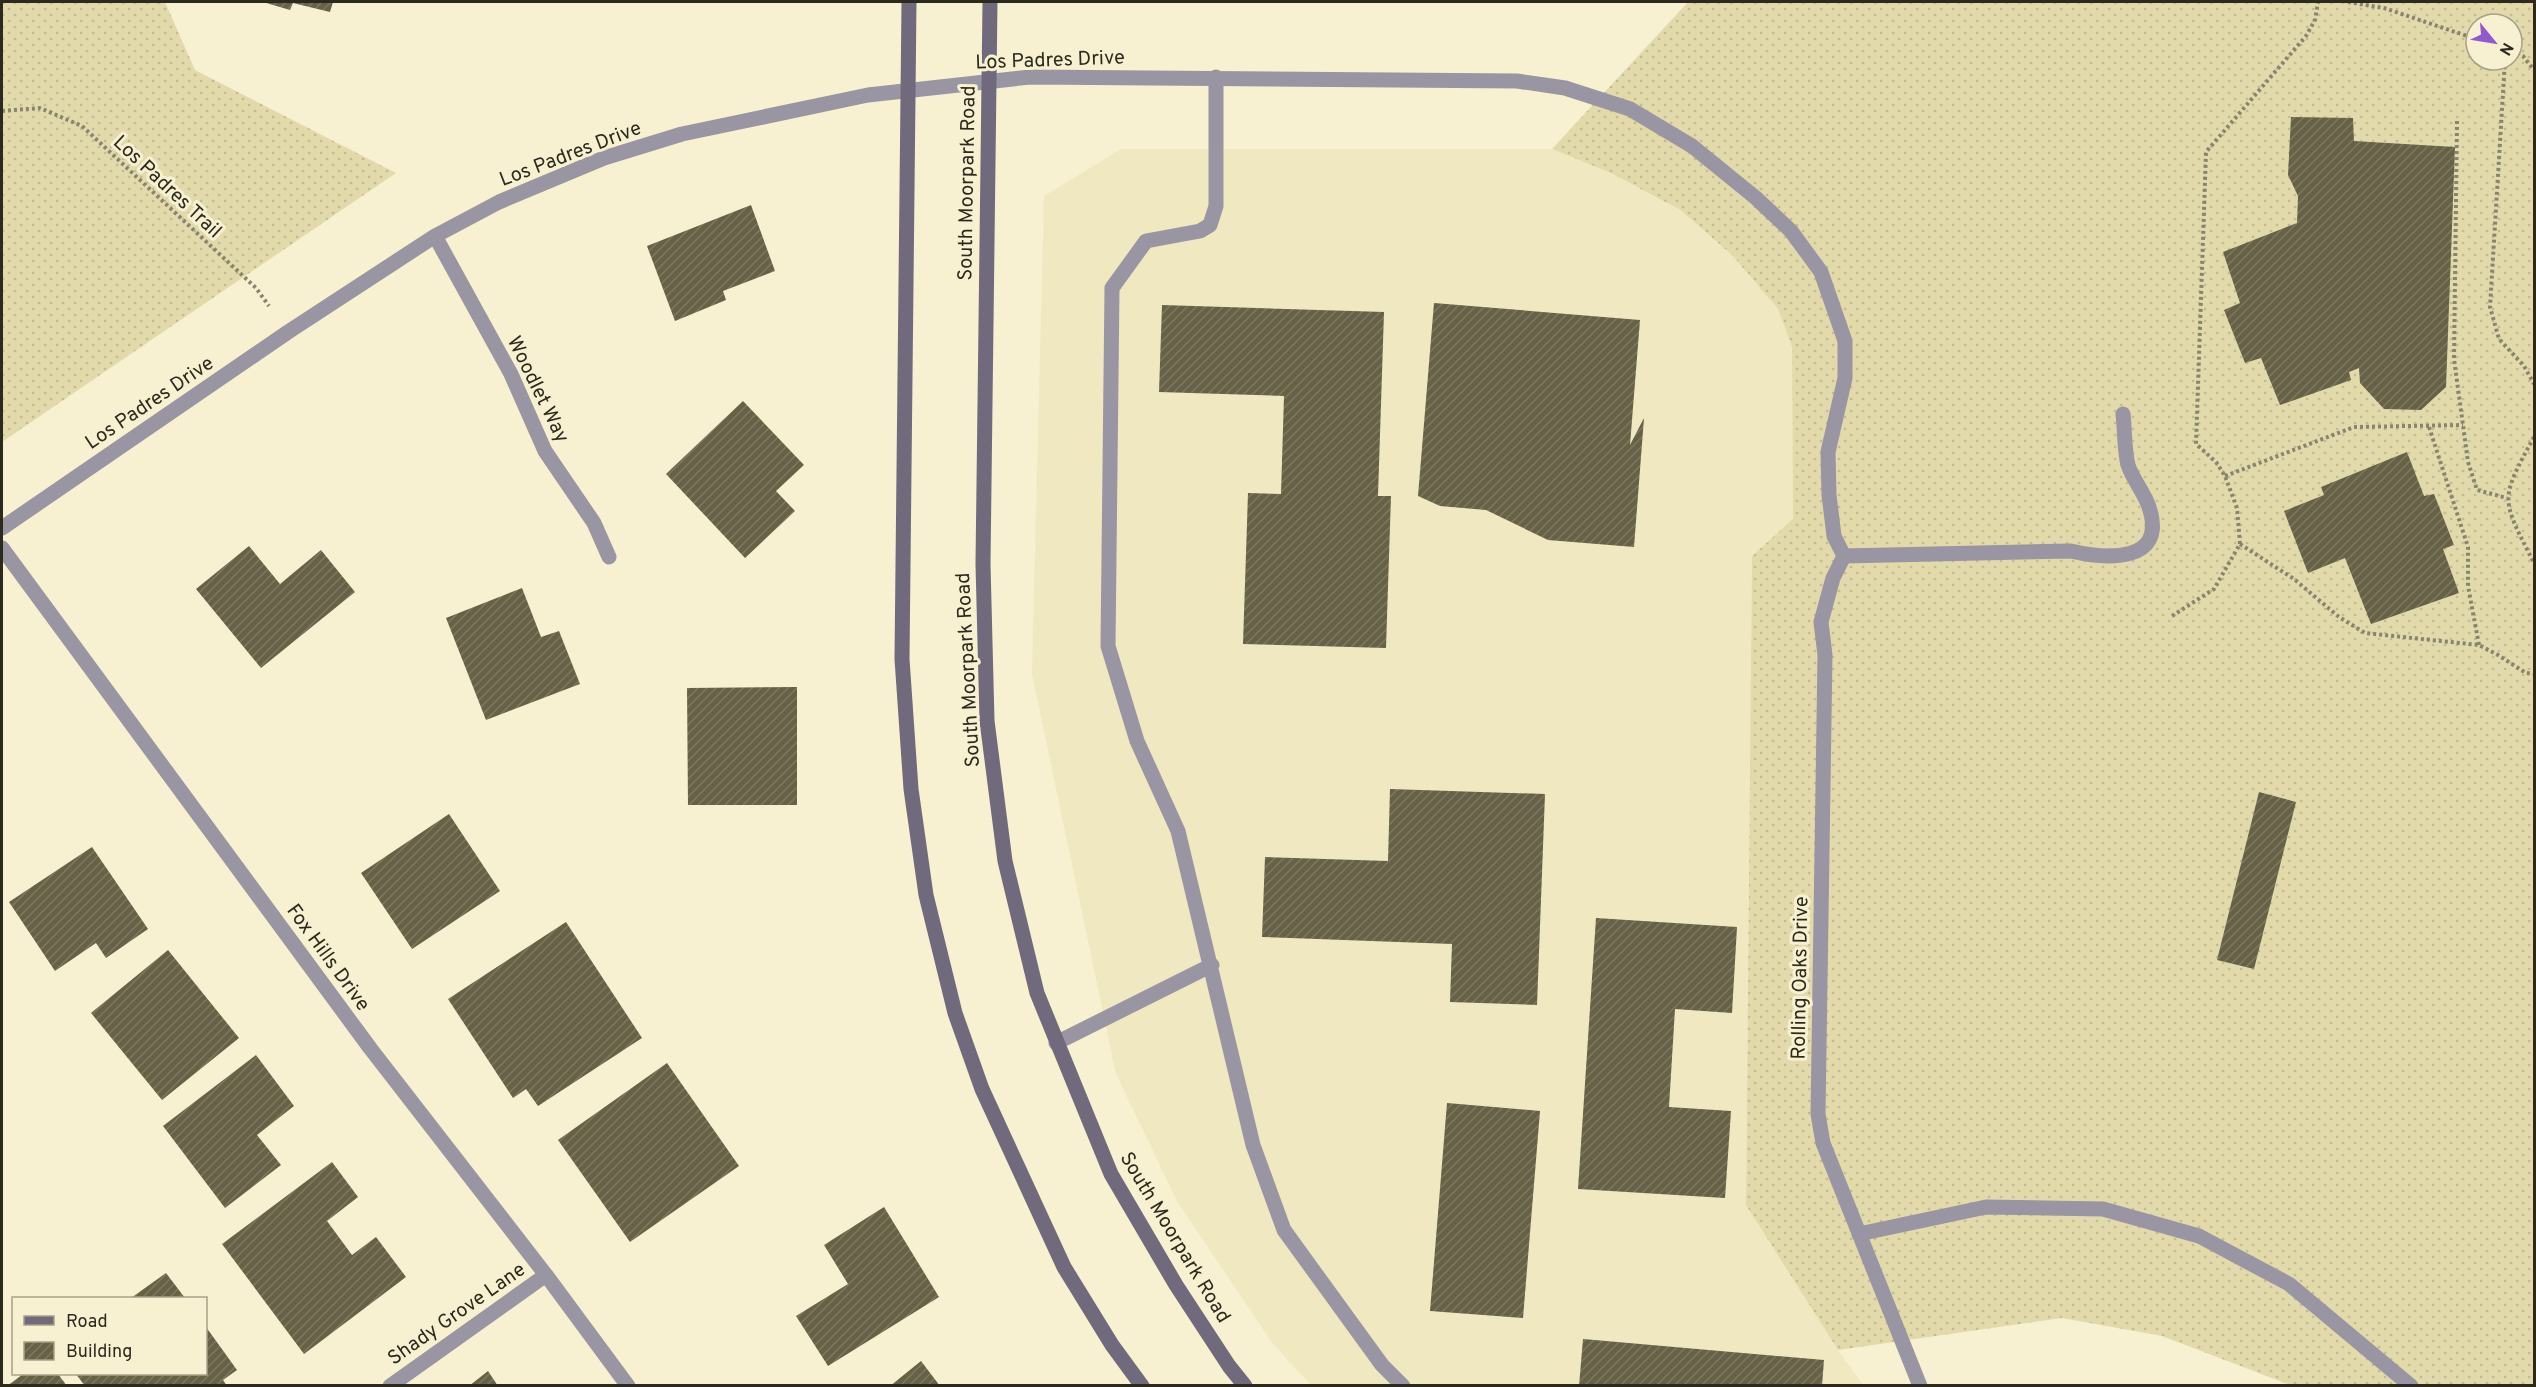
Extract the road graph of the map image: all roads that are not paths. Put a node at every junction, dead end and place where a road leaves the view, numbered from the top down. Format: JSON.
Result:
{"nodes":[{"id":1,"x":909,"y":2,"type":"edge"},
{"id":2,"x":990,"y":2,"type":"edge"},
{"id":3,"x":1216,"y":76,"type":"junction"},
{"id":4,"x":988,"y":80,"type":"junction"},
{"id":5,"x":908,"y":89,"type":"junction"},
{"id":6,"x":435,"y":236,"type":"junction"},
{"id":7,"x":2123,"y":414,"type":"dead end"},
{"id":8,"x":2,"y":528,"type":"edge"},
{"id":9,"x":2,"y":548,"type":"edge"},
{"id":10,"x":1844,"y":556,"type":"junction"},
{"id":11,"x":609,"y":557,"type":"dead end"},
{"id":12,"x":1212,"y":965,"type":"junction"},
{"id":13,"x":1056,"y":1043,"type":"junction"},
{"id":14,"x":1859,"y":1234,"type":"junction"},
{"id":15,"x":546,"y":1275,"type":"junction"},
{"id":16,"x":390,"y":1386,"type":"edge"},
{"id":17,"x":628,"y":1386,"type":"edge"},
{"id":18,"x":1142,"y":1386,"type":"edge"},
{"id":19,"x":1245,"y":1386,"type":"edge"},
{"id":20,"x":1403,"y":1386,"type":"edge"},
{"id":21,"x":1920,"y":1386,"type":"edge"},
{"id":22,"x":2411,"y":1386,"type":"edge"}],
"edges":[{"from":1,"to":5,"type":"street"},
{"from":2,"to":4,"type":"street","name":"South Moorpark Road"},
{"from":3,"to":4,"type":"street","name":"Los Padres Drive"},
{"from":3,"to":10,"type":"street","name":"Los Padres Drive"},
{"from":3,"to":12,"type":"street"},
{"from":4,"to":5,"type":"street","name":"Los Padres Drive"},
{"from":4,"to":13,"type":"street","name":"South Moorpark Road"},
{"from":5,"to":6,"type":"street","name":"Los Padres Drive"},
{"from":5,"to":18,"type":"street"},
{"from":6,"to":8,"type":"street","name":"Los Padres Drive"},
{"from":6,"to":11,"type":"street","name":"Woodlet Way"},
{"from":7,"to":10,"type":"street"},
{"from":9,"to":15,"type":"street","name":"Fox Hills Drive"},
{"from":10,"to":14,"type":"street","name":"Rolling Oaks Drive"},
{"from":12,"to":13,"type":"street"},
{"from":12,"to":20,"type":"street"},
{"from":13,"to":19,"type":"street","name":"South Moorpark Road"},
{"from":14,"to":21,"type":"street","name":"Rolling Oaks Drive"},
{"from":14,"to":22,"type":"street"},
{"from":15,"to":16,"type":"street","name":"Shady Grove Lane"},
{"from":15,"to":17,"type":"street","name":"Fox Hills Drive"}]}
